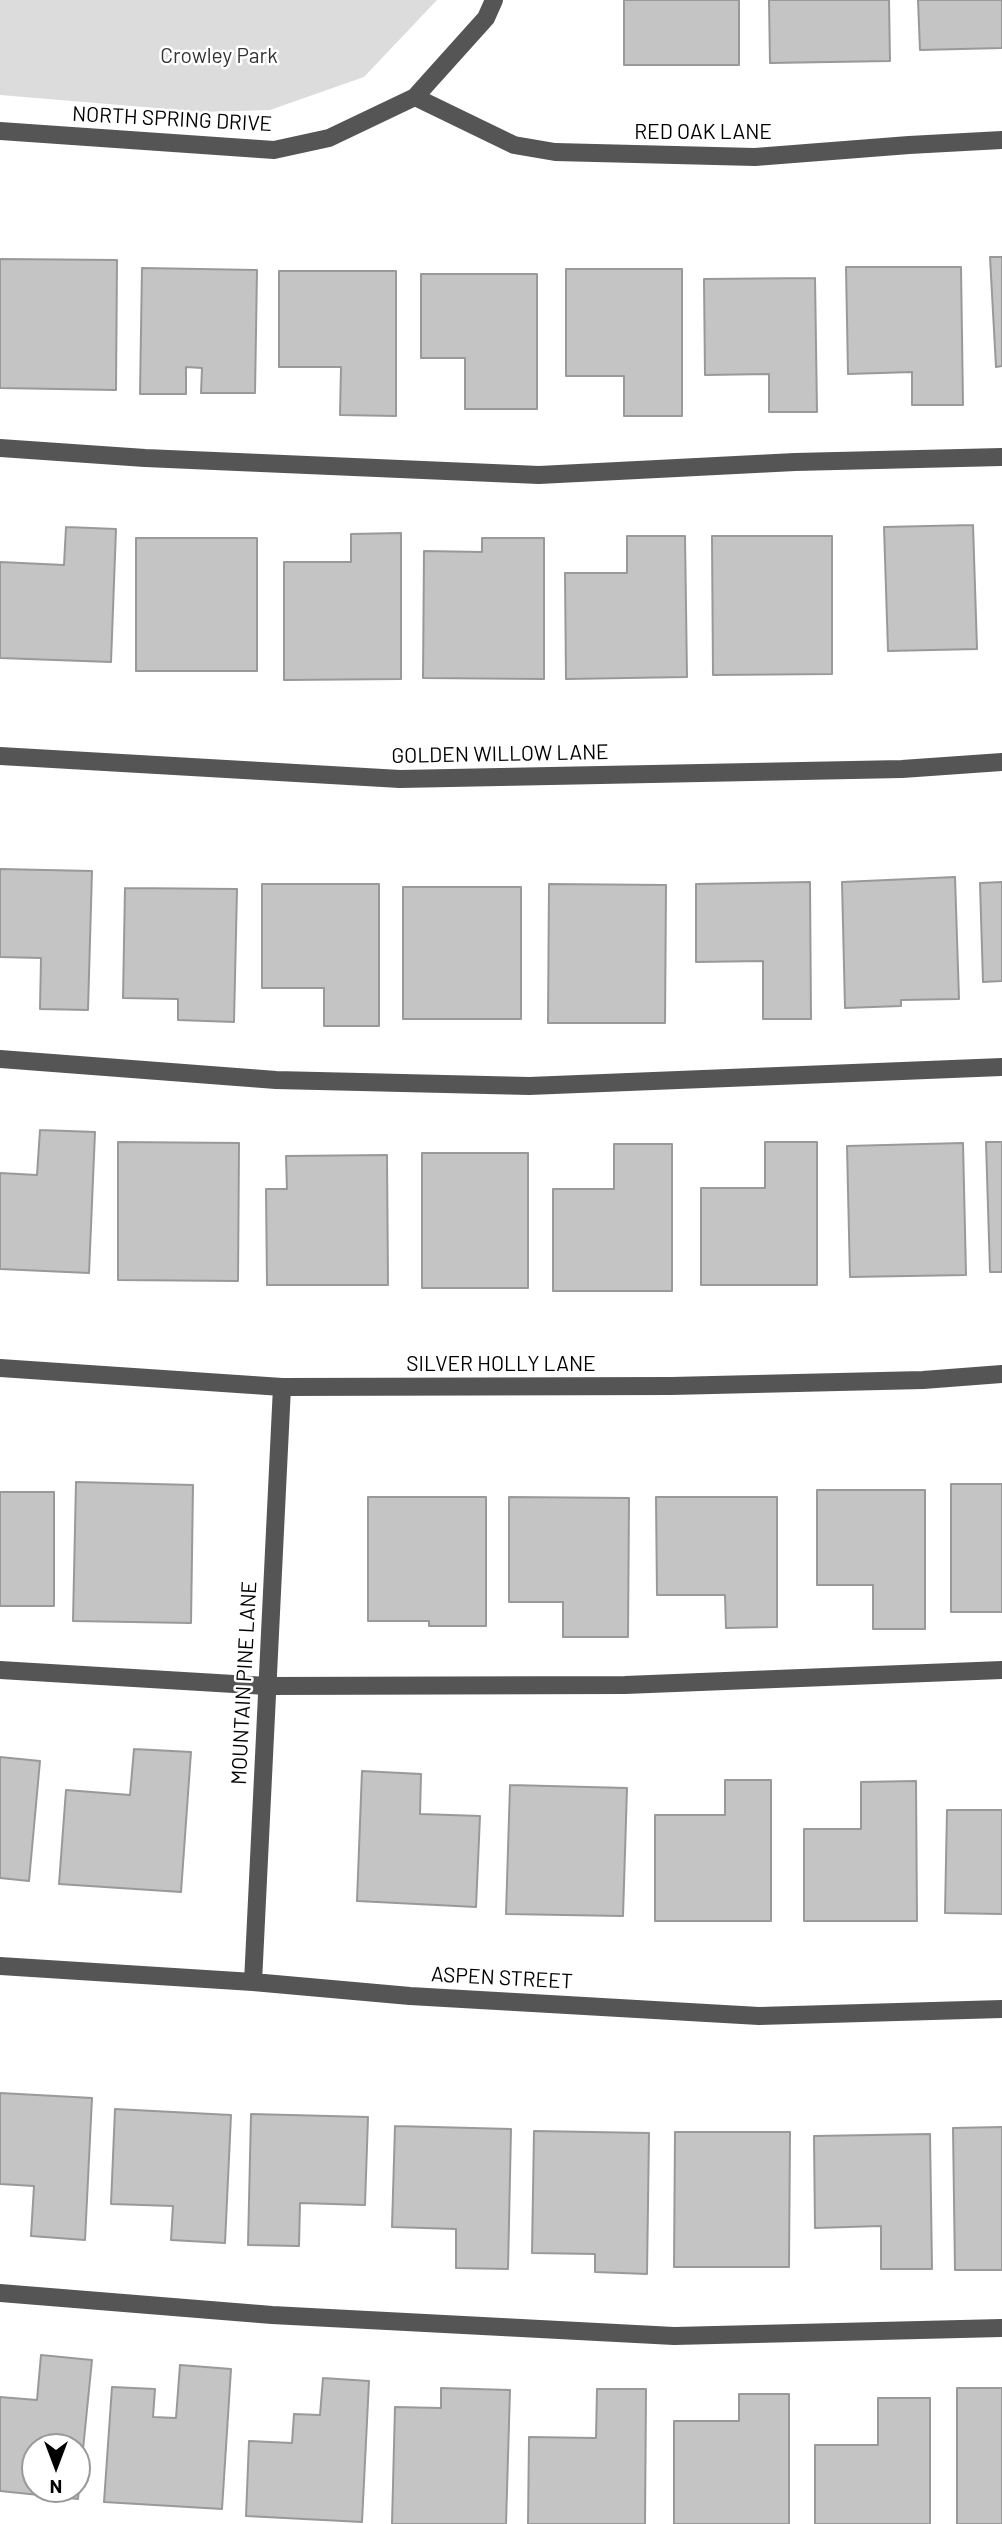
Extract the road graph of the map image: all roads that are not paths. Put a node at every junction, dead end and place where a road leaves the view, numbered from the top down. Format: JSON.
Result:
{"nodes":[{"id":1,"x":494,"y":0,"type":"edge"},
{"id":2,"x":415,"y":97,"type":"junction"},
{"id":3,"x":0,"y":131,"type":"edge"},
{"id":4,"x":1002,"y":140,"type":"edge"},
{"id":5,"x":0,"y":449,"type":"edge"},
{"id":6,"x":1002,"y":457,"type":"edge"},
{"id":7,"x":0,"y":756,"type":"edge"},
{"id":8,"x":1002,"y":762,"type":"edge"},
{"id":9,"x":0,"y":1059,"type":"edge"},
{"id":10,"x":1002,"y":1067,"type":"edge"},
{"id":11,"x":0,"y":1368,"type":"edge"},
{"id":12,"x":1002,"y":1374,"type":"edge"},
{"id":13,"x":282,"y":1387,"type":"junction"},
{"id":14,"x":0,"y":1670,"type":"edge"},
{"id":15,"x":1002,"y":1670,"type":"edge"},
{"id":16,"x":267,"y":1686,"type":"junction"},
{"id":17,"x":0,"y":1966,"type":"edge"},
{"id":18,"x":253,"y":1982,"type":"junction"},
{"id":19,"x":1002,"y":2008,"type":"edge"},
{"id":20,"x":0,"y":2293,"type":"edge"},
{"id":21,"x":1002,"y":2328,"type":"edge"}],
"edges":[{"from":1,"to":2,"type":"street","name":"NORTH SPRING DRIVE"},
{"from":2,"to":3,"type":"street","name":"NORTH SPRING DRIVE"},
{"from":2,"to":4,"type":"street","name":"RED OAK LANE"},
{"from":5,"to":6,"type":"street"},
{"from":7,"to":8,"type":"street","name":"GOLDEN WILLOW LANE"},
{"from":9,"to":10,"type":"street"},
{"from":11,"to":13,"type":"street","name":"SILVER HOLLY LANE"},
{"from":12,"to":13,"type":"street","name":"SILVER HOLLY LANE"},
{"from":13,"to":16,"type":"street","name":"MOUNTAIN PINE LANE"},
{"from":14,"to":16,"type":"street"},
{"from":15,"to":16,"type":"street"},
{"from":16,"to":18,"type":"street","name":"MOUNTAIN PINE LANE"},
{"from":17,"to":18,"type":"street","name":"ASPEN STREET"},
{"from":18,"to":19,"type":"street","name":"ASPEN STREET"},
{"from":20,"to":21,"type":"street"}]}
